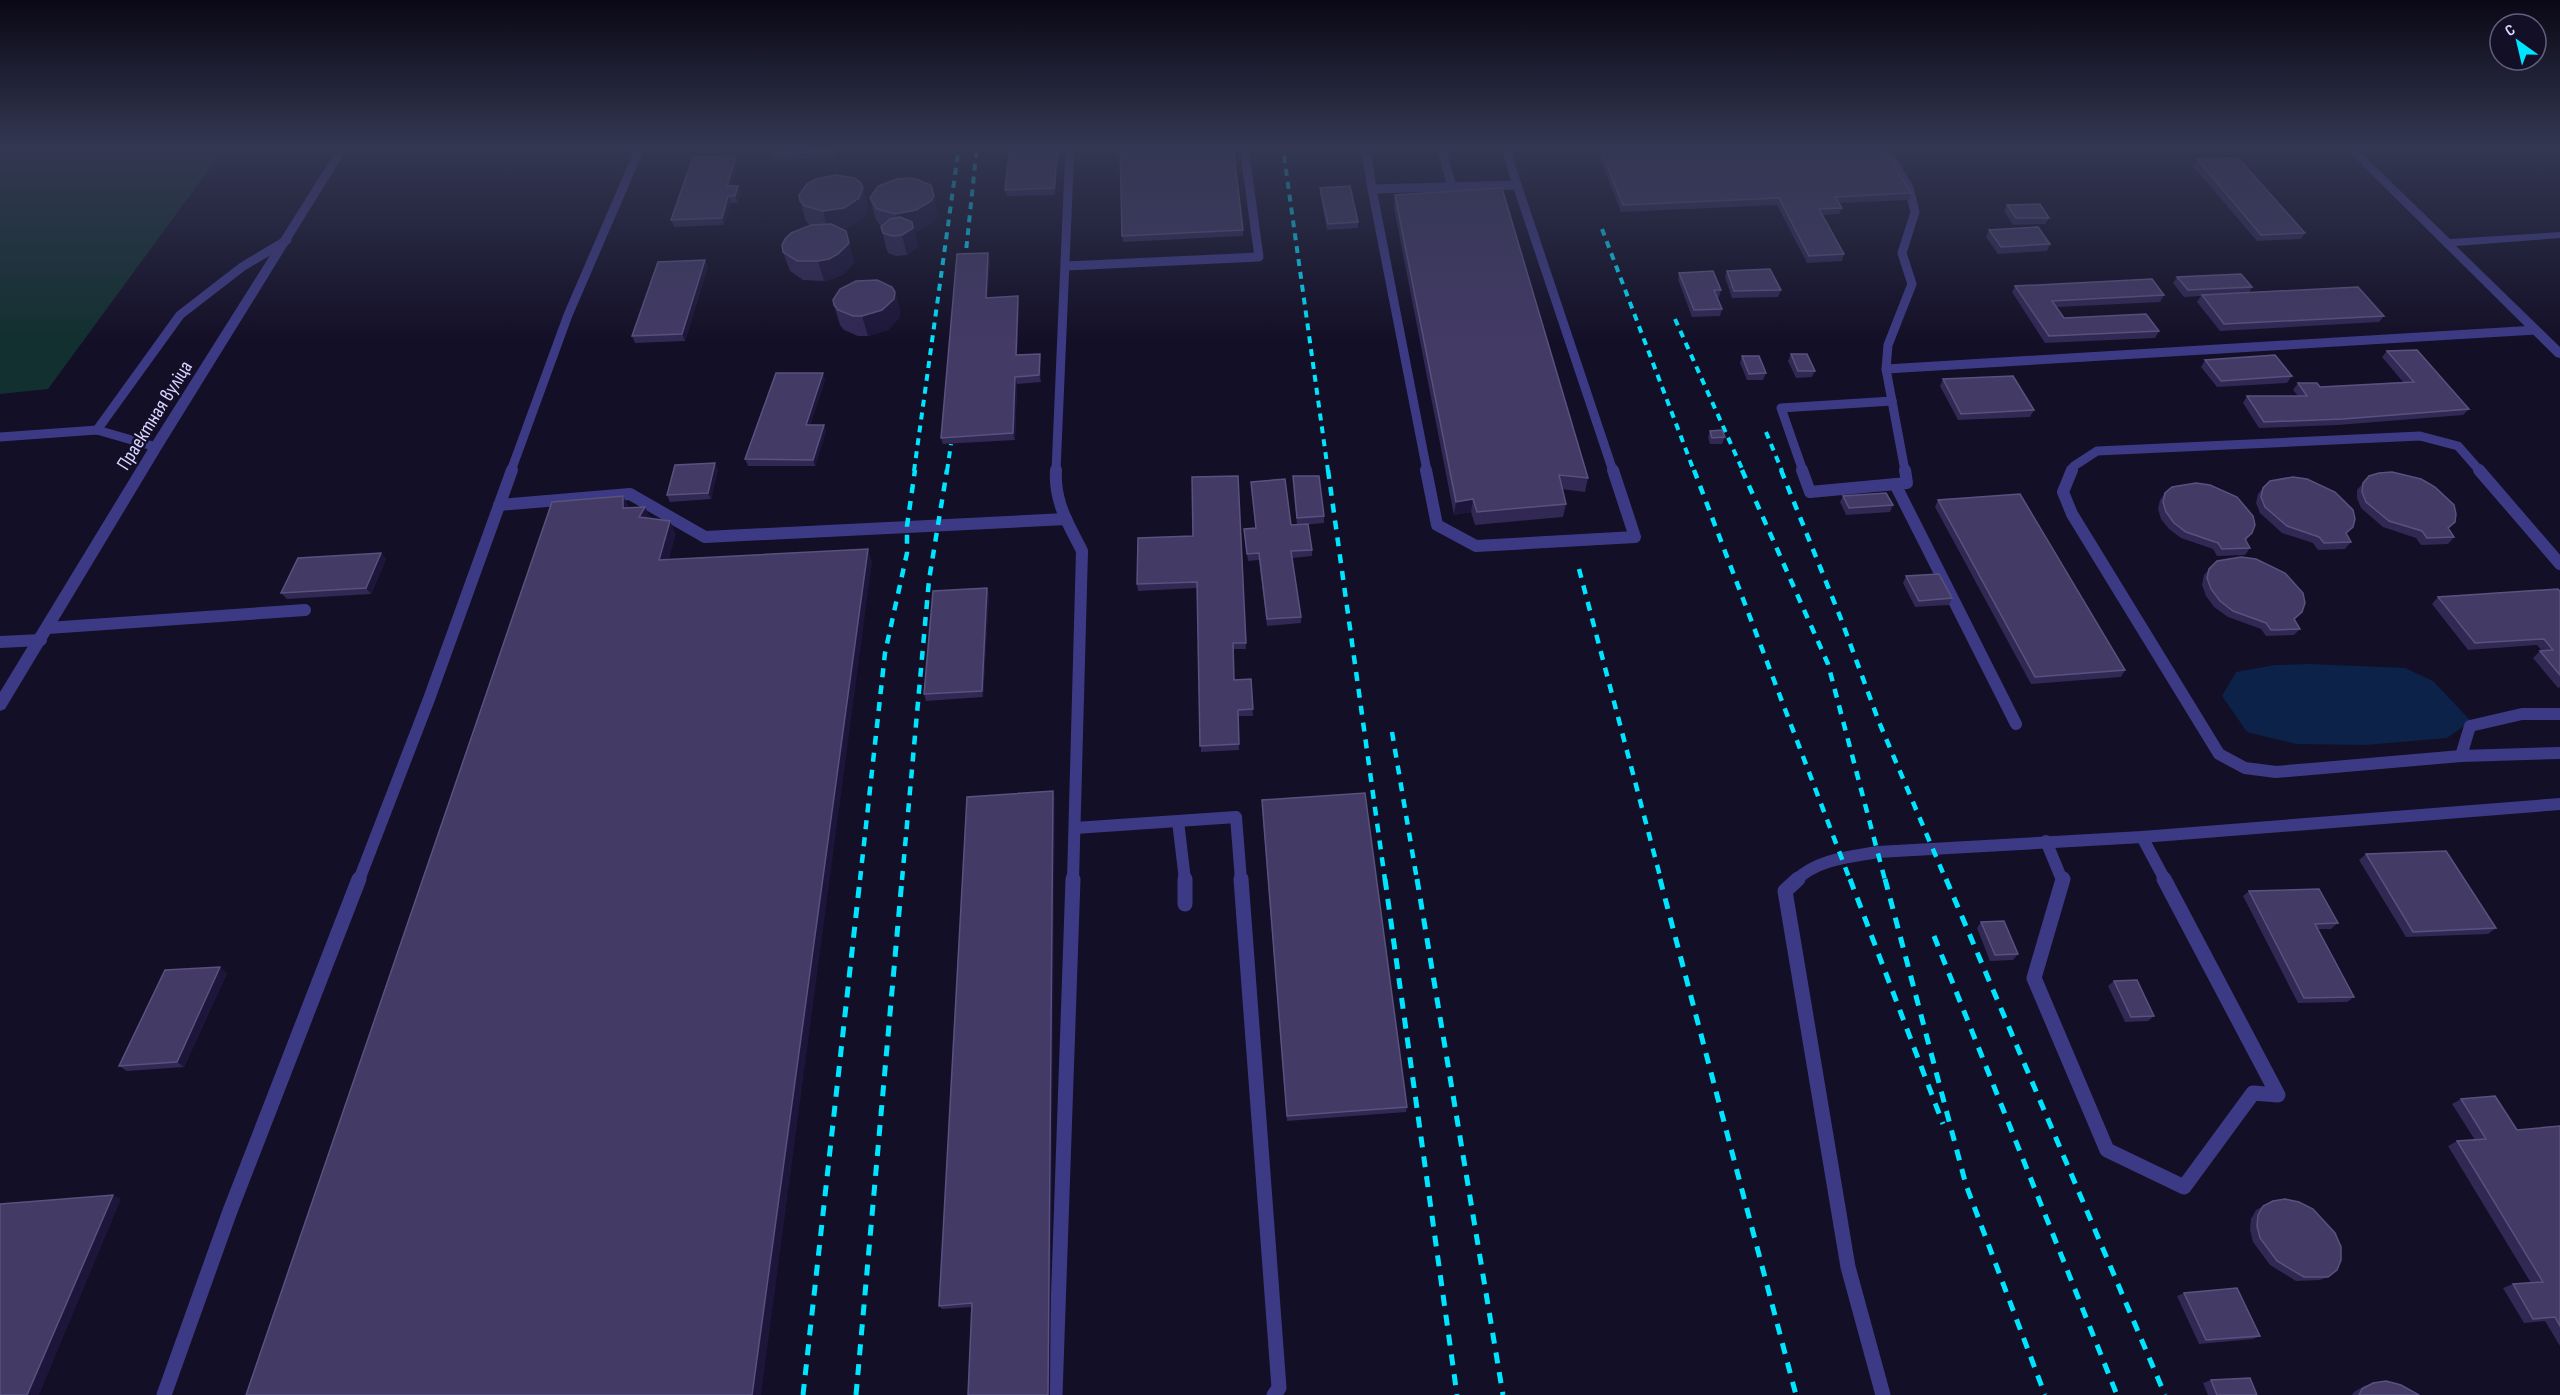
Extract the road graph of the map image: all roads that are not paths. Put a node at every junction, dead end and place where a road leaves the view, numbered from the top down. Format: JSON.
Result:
{"nodes":[{"id":1,"x":305,"y":211,"type":"edge"},
{"id":2,"x":613,"y":211,"type":"edge"},
{"id":3,"x":1068,"y":211,"type":"edge"},
{"id":4,"x":1253,"y":211,"type":"edge"},
{"id":5,"x":1376,"y":211,"type":"edge"},
{"id":6,"x":1527,"y":211,"type":"edge"},
{"id":7,"x":1915,"y":211,"type":"edge"},
{"id":8,"x":2414,"y":211,"type":"edge"},
{"id":9,"x":2560,"y":235,"type":"edge"},
{"id":10,"x":287,"y":240,"type":"junction"},
{"id":11,"x":2447,"y":243,"type":"junction"},
{"id":12,"x":1066,"y":266,"type":"junction"},
{"id":13,"x":2536,"y":330,"type":"junction"},
{"id":14,"x":2560,"y":354,"type":"edge"},
{"id":15,"x":1886,"y":369,"type":"junction"},
{"id":16,"x":1892,"y":401,"type":"junction"},
{"id":17,"x":97,"y":430,"type":"junction"},
{"id":18,"x":0,"y":437,"type":"edge"},
{"id":19,"x":156,"y":447,"type":"junction"},
{"id":20,"x":1894,"y":484,"type":"junction"},
{"id":21,"x":499,"y":505,"type":"junction"},
{"id":22,"x":1066,"y":519,"type":"junction"},
{"id":23,"x":2560,"y":564,"type":"edge"},
{"id":24,"x":305,"y":610,"type":"dead end"},
{"id":25,"x":44,"y":634,"type":"junction"},
{"id":26,"x":0,"y":642,"type":"edge"},
{"id":27,"x":0,"y":705,"type":"edge"},
{"id":28,"x":2560,"y":714,"type":"edge"},
{"id":29,"x":2016,"y":724,"type":"dead end"},
{"id":30,"x":2560,"y":753,"type":"edge"},
{"id":31,"x":2461,"y":756,"type":"junction"},
{"id":32,"x":2560,"y":804,"type":"edge"},
{"id":33,"x":1178,"y":821,"type":"junction"},
{"id":34,"x":1075,"y":828,"type":"junction"},
{"id":35,"x":2142,"y":837,"type":"junction"},
{"id":36,"x":2046,"y":841,"type":"junction"},
{"id":37,"x":1185,"y":904,"type":"dead end"},
{"id":38,"x":164,"y":1395,"type":"edge"},
{"id":39,"x":1055,"y":1395,"type":"edge"},
{"id":40,"x":1274,"y":1395,"type":"edge"},
{"id":41,"x":1884,"y":1395,"type":"edge"}],
"edges":[{"from":1,"to":10,"type":"street","name":"Праектная вуліца"},
{"from":2,"to":21,"type":"lane"},
{"from":3,"to":12,"type":"lane"},
{"from":4,"to":12,"type":"lane"},
{"from":5,"to":6,"type":"lane"},
{"from":7,"to":15,"type":"lane"},
{"from":8,"to":11,"type":"street"},
{"from":9,"to":11,"type":"street"},
{"from":10,"to":17,"type":"lane"},
{"from":10,"to":19,"type":"street","name":"Праектная вуліца"},
{"from":11,"to":13,"type":"street"},
{"from":12,"to":22,"type":"lane"},
{"from":13,"to":14,"type":"street"},
{"from":13,"to":15,"type":"lane"},
{"from":15,"to":16,"type":"lane"},
{"from":16,"to":20,"type":"lane"},
{"from":16,"to":20,"type":"lane"},
{"from":17,"to":18,"type":"lane"},
{"from":17,"to":19,"type":"lane"},
{"from":19,"to":25,"type":"street","name":"Праектная вуліца"},
{"from":20,"to":29,"type":"lane"},
{"from":21,"to":22,"type":"lane"},
{"from":21,"to":38,"type":"lane"},
{"from":22,"to":34,"type":"lane"},
{"from":23,"to":31,"type":"lane"},
{"from":24,"to":25,"type":"lane"},
{"from":25,"to":26,"type":"lane"},
{"from":25,"to":27,"type":"street","name":"Праектная вуліца"},
{"from":28,"to":31,"type":"lane"},
{"from":30,"to":31,"type":"lane"},
{"from":32,"to":35,"type":"lane"},
{"from":33,"to":34,"type":"lane"},
{"from":33,"to":37,"type":"lane"},
{"from":33,"to":40,"type":"lane"},
{"from":34,"to":39,"type":"lane"},
{"from":35,"to":36,"type":"lane"},
{"from":35,"to":36,"type":"lane"},
{"from":36,"to":41,"type":"lane"}]}
